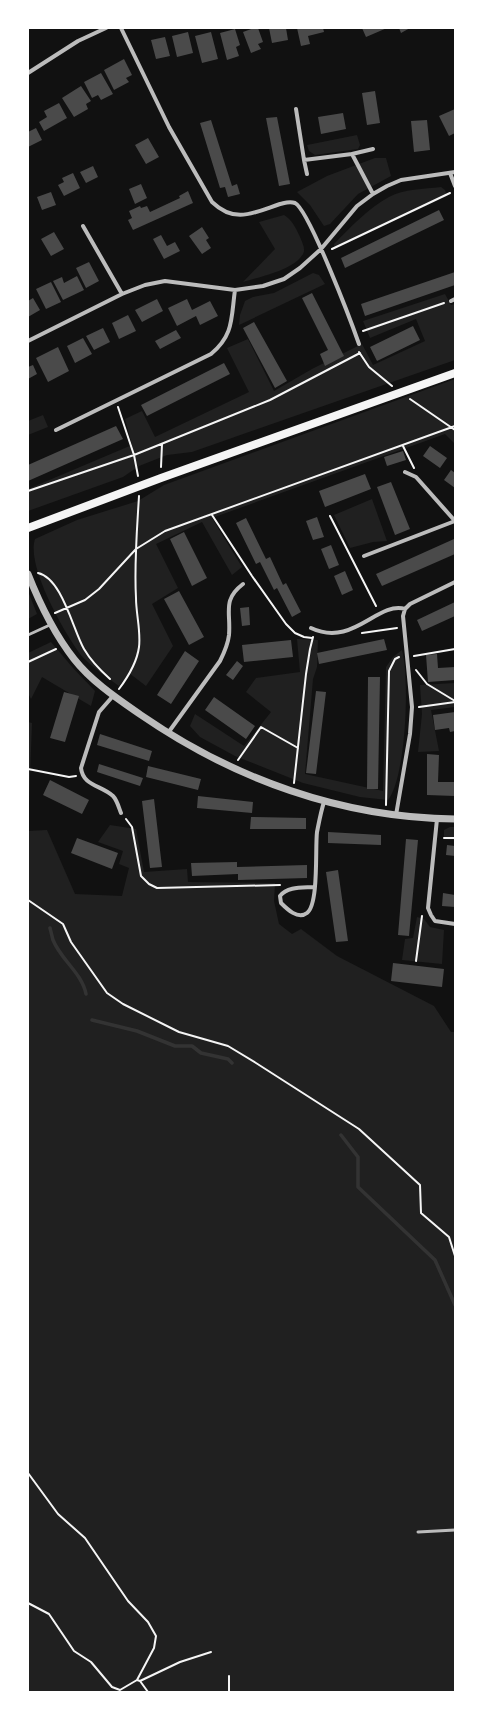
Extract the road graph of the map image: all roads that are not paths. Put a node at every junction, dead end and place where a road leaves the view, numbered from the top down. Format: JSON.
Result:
{"nodes":[{"id":1,"x":106,"y":28,"type":"edge"},
{"id":2,"x":121,"y":28,"type":"edge"},
{"id":3,"x":28,"y":73,"type":"edge"},
{"id":4,"x":296,"y":109,"type":"dead end"},
{"id":5,"x":373,"y":149,"type":"dead end"},
{"id":6,"x":352,"y":154,"type":"junction"},
{"id":7,"x":304,"y":160,"type":"junction"},
{"id":8,"x":453,"y":173,"type":"edge"},
{"id":9,"x":307,"y":174,"type":"dead end"},
{"id":10,"x":455,"y":186,"type":"edge"},
{"id":11,"x":373,"y":194,"type":"junction"},
{"id":12,"x":83,"y":226,"type":"dead end"},
{"id":13,"x":321,"y":249,"type":"junction"},
{"id":14,"x":235,"y":290,"type":"junction"},
{"id":15,"x":122,"y":294,"type":"junction"},
{"id":16,"x":28,"y":340,"type":"edge"},
{"id":17,"x":359,"y":344,"type":"dead end"},
{"id":18,"x":455,"y":373,"type":"edge"},
{"id":19,"x":56,"y":430,"type":"dead end"},
{"id":20,"x":405,"y":472,"type":"dead end"},
{"id":21,"x":455,"y":521,"type":"edge"},
{"id":22,"x":28,"y":528,"type":"edge"},
{"id":23,"x":364,"y":556,"type":"dead end"},
{"id":24,"x":28,"y":575,"type":"edge"},
{"id":25,"x":455,"y":582,"type":"edge"},
{"id":26,"x":243,"y":584,"type":"dead end"},
{"id":27,"x":405,"y":609,"type":"junction"},
{"id":28,"x":52,"y":624,"type":"junction"},
{"id":29,"x":310,"y":628,"type":"dead end"},
{"id":30,"x":28,"y":635,"type":"edge"},
{"id":31,"x":114,"y":696,"type":"junction"},
{"id":32,"x":168,"y":733,"type":"junction"},
{"id":33,"x":324,"y":802,"type":"junction"},
{"id":34,"x":121,"y":813,"type":"road end"},
{"id":35,"x":396,"y":815,"type":"junction"},
{"id":36,"x":437,"y":819,"type":"junction"},
{"id":37,"x":455,"y":819,"type":"edge"},
{"id":38,"x":315,"y":888,"type":"junction"},
{"id":39,"x":455,"y":924,"type":"edge"},
{"id":40,"x":455,"y":1530,"type":"edge"},
{"id":41,"x":418,"y":1532,"type":"dead end"}],
"edges":[{"from":1,"to":3,"type":"street"},
{"from":2,"to":13,"type":"street"},
{"from":4,"to":7,"type":"street"},
{"from":5,"to":6,"type":"street"},
{"from":6,"to":7,"type":"street"},
{"from":6,"to":11,"type":"street"},
{"from":7,"to":9,"type":"street"},
{"from":8,"to":10,"type":"street"},
{"from":8,"to":11,"type":"street"},
{"from":11,"to":13,"type":"street"},
{"from":12,"to":15,"type":"street"},
{"from":13,"to":14,"type":"street"},
{"from":13,"to":17,"type":"street"},
{"from":14,"to":15,"type":"street"},
{"from":14,"to":19,"type":"street"},
{"from":15,"to":16,"type":"street"},
{"from":18,"to":22,"type":"main road"},
{"from":20,"to":21,"type":"street"},
{"from":21,"to":23,"type":"street"},
{"from":24,"to":28,"type":"street"},
{"from":25,"to":27,"type":"street"},
{"from":26,"to":32,"type":"street"},
{"from":27,"to":29,"type":"street"},
{"from":27,"to":35,"type":"street"},
{"from":28,"to":30,"type":"lane"},
{"from":28,"to":31,"type":"street"},
{"from":31,"to":32,"type":"street"},
{"from":31,"to":34,"type":"street"},
{"from":32,"to":33,"type":"street"},
{"from":33,"to":35,"type":"street"},
{"from":33,"to":38,"type":"street"},
{"from":35,"to":36,"type":"street"},
{"from":36,"to":37,"type":"street"},
{"from":36,"to":39,"type":"street"},
{"from":38,"to":38,"type":"street"},
{"from":40,"to":41,"type":"lane"}]}
